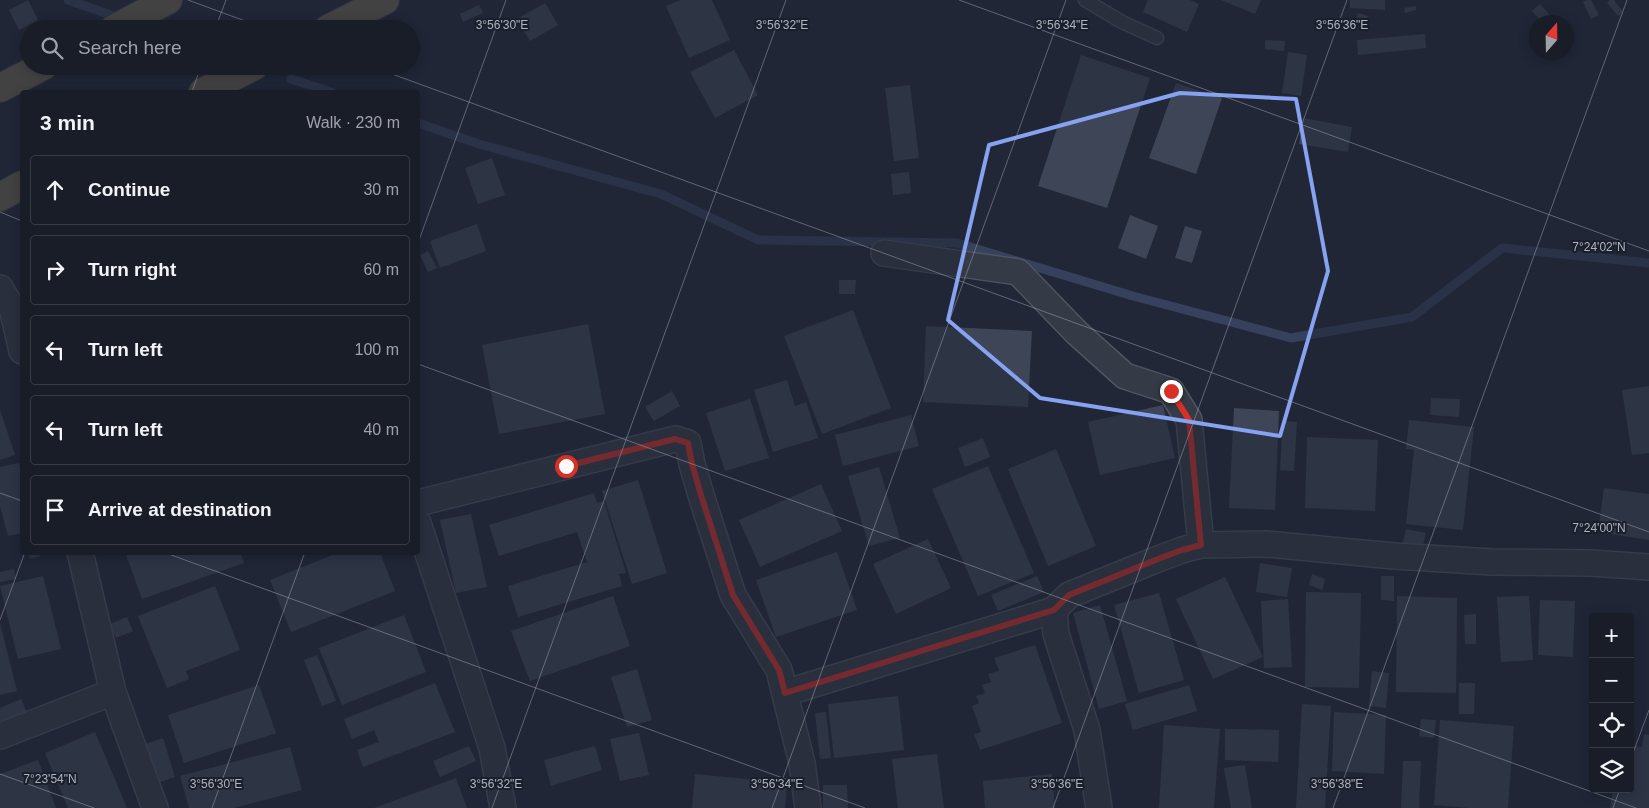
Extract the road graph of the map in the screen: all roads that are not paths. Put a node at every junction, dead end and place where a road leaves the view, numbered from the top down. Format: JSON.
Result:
{"nodes":[{"id":1,"x":385,"y":0,"type":"edge"},
{"id":2,"x":1085,"y":0,"type":"edge"},
{"id":3,"x":158,"y":5,"type":"edge"},
{"id":4,"x":130,"y":20,"type":"edge"},
{"id":5,"x":346,"y":20,"type":"edge"},
{"id":6,"x":1157,"y":38,"type":"dead end"},
{"id":7,"x":25,"y":75,"type":"edge"},
{"id":8,"x":236,"y":75,"type":"edge"},
{"id":9,"x":0,"y":88,"type":"edge"},
{"id":10,"x":207,"y":90,"type":"edge"},
{"id":11,"x":20,"y":186,"type":"edge"},
{"id":12,"x":0,"y":196,"type":"edge"},
{"id":13,"x":884,"y":253,"type":"dead end"},
{"id":14,"x":12,"y":300,"type":"edge"},
{"id":15,"x":20,"y":341,"type":"edge"},
{"id":16,"x":420,"y":503,"type":"edge"},
{"id":17,"x":420,"y":529,"type":"edge"},
{"id":18,"x":1201,"y":545,"type":"junction"},
{"id":19,"x":81,"y":555,"type":"edge"},
{"id":20,"x":1649,"y":568,"type":"edge"},
{"id":21,"x":1054,"y":610,"type":"junction"},
{"id":22,"x":113,"y":692,"type":"junction"},
{"id":23,"x":785,"y":693,"type":"junction"},
{"id":24,"x":0,"y":736,"type":"edge"},
{"id":25,"x":155,"y":808,"type":"edge"},
{"id":26,"x":503,"y":808,"type":"edge"},
{"id":27,"x":808,"y":808,"type":"edge"},
{"id":28,"x":1099,"y":808,"type":"edge"}],
"edges":[{"from":1,"to":5,"type":"highway"},
{"from":2,"to":6,"type":"lane"},
{"from":3,"to":4,"type":"highway"},
{"from":7,"to":9,"type":"highway"},
{"from":8,"to":10,"type":"highway"},
{"from":11,"to":12,"type":"highway"},
{"from":13,"to":18,"type":"street"},
{"from":14,"to":15,"type":"street"},
{"from":16,"to":23,"type":"street"},
{"from":17,"to":26,"type":"street"},
{"from":18,"to":20,"type":"street"},
{"from":18,"to":21,"type":"street"},
{"from":19,"to":22,"type":"street"},
{"from":21,"to":23,"type":"street"},
{"from":21,"to":28,"type":"street"},
{"from":22,"to":24,"type":"street"},
{"from":22,"to":25,"type":"street"},
{"from":23,"to":27,"type":"street"}]}
